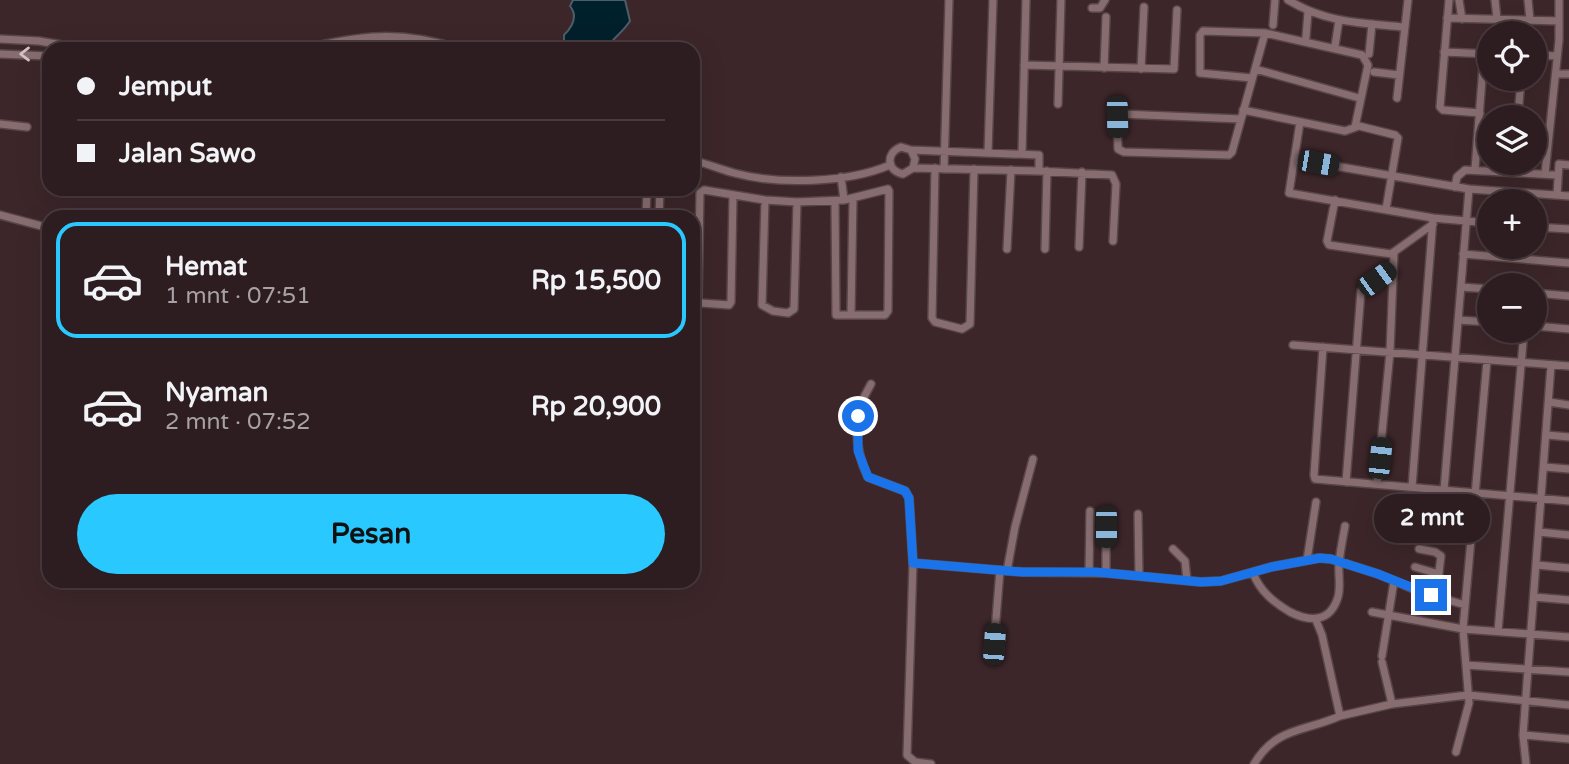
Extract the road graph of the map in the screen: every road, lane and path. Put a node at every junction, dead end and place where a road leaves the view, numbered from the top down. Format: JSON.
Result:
{"nodes":[{"id":1,"x":949,"y":0,"type":"edge"},
{"id":2,"x":993,"y":0,"type":"edge"},
{"id":3,"x":1026,"y":0,"type":"edge"},
{"id":4,"x":1061,"y":0,"type":"edge"},
{"id":5,"x":1105,"y":0,"type":"edge"},
{"id":6,"x":1275,"y":0,"type":"edge"},
{"id":7,"x":1288,"y":0,"type":"edge"},
{"id":8,"x":1408,"y":0,"type":"edge"},
{"id":9,"x":1449,"y":0,"type":"edge"},
{"id":10,"x":1459,"y":0,"type":"edge"},
{"id":11,"x":1495,"y":0,"type":"edge"},
{"id":12,"x":1528,"y":0,"type":"edge"},
{"id":13,"x":1559,"y":4,"type":"edge"},
{"id":14,"x":1144,"y":7,"type":"dead end"},
{"id":15,"x":1569,"y":7,"type":"edge"},
{"id":16,"x":1092,"y":8,"type":"dead end"},
{"id":17,"x":1177,"y":10,"type":"dead end"},
{"id":18,"x":1308,"y":12,"type":"junction"},
{"id":19,"x":1106,"y":17,"type":"dead end"},
{"id":20,"x":1447,"y":18,"type":"junction"},
{"id":21,"x":1462,"y":19,"type":"junction"},
{"id":22,"x":1497,"y":19,"type":"junction"},
{"id":23,"x":1339,"y":20,"type":"junction"},
{"id":24,"x":1530,"y":20,"type":"junction"},
{"id":25,"x":1559,"y":21,"type":"junction"},
{"id":26,"x":1372,"y":24,"type":"junction"},
{"id":27,"x":1273,"y":25,"type":"dead end"},
{"id":28,"x":1403,"y":27,"type":"junction"},
{"id":29,"x":1265,"y":33,"type":"junction"},
{"id":30,"x":1306,"y":37,"type":"dead end"},
{"id":31,"x":0,"y":39,"type":"edge"},
{"id":32,"x":1559,"y":40,"type":"junction"},
{"id":33,"x":1569,"y":40,"type":"edge"},
{"id":34,"x":44,"y":42,"type":"edge"},
{"id":35,"x":332,"y":42,"type":"edge"},
{"id":36,"x":430,"y":42,"type":"edge"},
{"id":37,"x":1335,"y":46,"type":"dead end"},
{"id":38,"x":1444,"y":52,"type":"junction"},
{"id":39,"x":0,"y":54,"type":"edge"},
{"id":40,"x":1369,"y":54,"type":"dead end"},
{"id":41,"x":1477,"y":54,"type":"edge"},
{"id":42,"x":42,"y":56,"type":"edge"},
{"id":43,"x":1547,"y":56,"type":"edge"},
{"id":44,"x":1558,"y":56,"type":"junction"},
{"id":45,"x":1024,"y":65,"type":"junction"},
{"id":46,"x":1059,"y":66,"type":"junction"},
{"id":47,"x":1104,"y":68,"type":"junction"},
{"id":48,"x":1141,"y":69,"type":"junction"},
{"id":49,"x":1374,"y":72,"type":"dead end"},
{"id":50,"x":1254,"y":73,"type":"junction"},
{"id":51,"x":1556,"y":74,"type":"junction"},
{"id":52,"x":1569,"y":74,"type":"edge"},
{"id":53,"x":1399,"y":75,"type":"junction"},
{"id":54,"x":1359,"y":98,"type":"junction"},
{"id":55,"x":1397,"y":99,"type":"dead end"},
{"id":56,"x":1058,"y":104,"type":"dead end"},
{"id":57,"x":1243,"y":110,"type":"junction"},
{"id":58,"x":1477,"y":113,"type":"edge"},
{"id":59,"x":1241,"y":119,"type":"junction"},
{"id":60,"x":1300,"y":122,"type":"junction"},
{"id":61,"x":0,"y":124,"type":"edge"},
{"id":62,"x":27,"y":127,"type":"dead end"},
{"id":63,"x":1355,"y":127,"type":"junction"},
{"id":64,"x":1477,"y":147,"type":"edge"},
{"id":65,"x":911,"y":150,"type":"junction"},
{"id":66,"x":945,"y":151,"type":"junction"},
{"id":67,"x":988,"y":152,"type":"junction"},
{"id":68,"x":1022,"y":153,"type":"junction"},
{"id":69,"x":1547,"y":156,"type":"edge"},
{"id":70,"x":1294,"y":159,"type":"junction"},
{"id":71,"x":700,"y":161,"type":"edge"},
{"id":72,"x":1569,"y":164,"type":"edge"},
{"id":73,"x":890,"y":165,"type":"junction"},
{"id":74,"x":913,"y":168,"type":"junction"},
{"id":75,"x":935,"y":169,"type":"junction"},
{"id":76,"x":944,"y":169,"type":"junction"},
{"id":77,"x":974,"y":169,"type":"junction"},
{"id":78,"x":1475,"y":169,"type":"joint"},
{"id":79,"x":1011,"y":170,"type":"junction"},
{"id":80,"x":1043,"y":171,"type":"junction"},
{"id":81,"x":1082,"y":172,"type":"junction"},
{"id":82,"x":1547,"y":174,"type":"edge"},
{"id":83,"x":1392,"y":175,"type":"junction"},
{"id":84,"x":1558,"y":175,"type":"junction"},
{"id":85,"x":841,"y":177,"type":"junction"},
{"id":86,"x":1455,"y":187,"type":"junction"},
{"id":87,"x":1469,"y":189,"type":"junction"},
{"id":88,"x":700,"y":193,"type":"edge"},
{"id":89,"x":1557,"y":195,"type":"junction"},
{"id":90,"x":733,"y":196,"type":"junction"},
{"id":91,"x":1569,"y":196,"type":"edge"},
{"id":92,"x":853,"y":198,"type":"junction"},
{"id":93,"x":765,"y":200,"type":"junction"},
{"id":94,"x":1335,"y":200,"type":"junction"},
{"id":95,"x":839,"y":201,"type":"junction"},
{"id":96,"x":797,"y":202,"type":"junction"},
{"id":97,"x":1386,"y":209,"type":"junction"},
{"id":98,"x":0,"y":215,"type":"edge"},
{"id":99,"x":1433,"y":221,"type":"junction"},
{"id":100,"x":1466,"y":221,"type":"junction"},
{"id":101,"x":1477,"y":222,"type":"edge"},
{"id":102,"x":42,"y":226,"type":"edge"},
{"id":103,"x":1547,"y":228,"type":"edge"},
{"id":104,"x":1569,"y":229,"type":"edge"},
{"id":105,"x":1113,"y":242,"type":"dead end"},
{"id":106,"x":1079,"y":247,"type":"dead end"},
{"id":107,"x":1007,"y":249,"type":"dead end"},
{"id":108,"x":1045,"y":249,"type":"dead end"},
{"id":109,"x":1394,"y":252,"type":"junction"},
{"id":110,"x":1463,"y":254,"type":"junction"},
{"id":111,"x":1569,"y":263,"type":"edge"},
{"id":112,"x":1393,"y":267,"type":"junction"},
{"id":113,"x":1461,"y":287,"type":"junction"},
{"id":114,"x":1477,"y":288,"type":"edge"},
{"id":115,"x":1547,"y":294,"type":"edge"},
{"id":116,"x":1569,"y":296,"type":"edge"},
{"id":117,"x":700,"y":300,"type":"edge"},
{"id":118,"x":851,"y":314,"type":"junction"},
{"id":119,"x":1458,"y":320,"type":"junction"},
{"id":120,"x":1477,"y":321,"type":"edge"},
{"id":121,"x":1547,"y":327,"type":"edge"},
{"id":122,"x":1569,"y":329,"type":"edge"},
{"id":123,"x":1523,"y":343,"type":"edge"},
{"id":124,"x":1293,"y":345,"type":"dead end"},
{"id":125,"x":1323,"y":347,"type":"junction"},
{"id":126,"x":1356,"y":350,"type":"junction"},
{"id":127,"x":1390,"y":352,"type":"junction"},
{"id":128,"x":1422,"y":355,"type":"junction"},
{"id":129,"x":1454,"y":358,"type":"junction"},
{"id":130,"x":1487,"y":361,"type":"junction"},
{"id":131,"x":1521,"y":364,"type":"junction"},
{"id":132,"x":1551,"y":365,"type":"junction"},
{"id":133,"x":1569,"y":366,"type":"edge"},
{"id":134,"x":872,"y":384,"type":"dead end"},
{"id":135,"x":1549,"y":402,"type":"junction"},
{"id":136,"x":1569,"y":405,"type":"edge"},
{"id":137,"x":1547,"y":435,"type":"junction"},
{"id":138,"x":1569,"y":437,"type":"edge"},
{"id":139,"x":1033,"y":459,"type":"dead end"},
{"id":140,"x":1545,"y":467,"type":"junction"},
{"id":141,"x":1569,"y":469,"type":"edge"},
{"id":142,"x":1346,"y":482,"type":"junction"},
{"id":143,"x":1377,"y":484,"type":"junction"},
{"id":144,"x":1412,"y":487,"type":"junction"},
{"id":145,"x":1444,"y":490,"type":"junction"},
{"id":146,"x":1477,"y":493,"type":"junction"},
{"id":147,"x":1510,"y":496,"type":"junction"},
{"id":148,"x":1542,"y":499,"type":"junction"},
{"id":149,"x":1569,"y":501,"type":"edge"},
{"id":150,"x":1316,"y":502,"type":"dead end"},
{"id":151,"x":1090,"y":511,"type":"dead end"},
{"id":152,"x":1138,"y":514,"type":"dead end"},
{"id":153,"x":1345,"y":526,"type":"dead end"},
{"id":154,"x":1106,"y":527,"type":"dead end"},
{"id":155,"x":1539,"y":533,"type":"junction"},
{"id":156,"x":1569,"y":535,"type":"edge"},
{"id":157,"x":1173,"y":549,"type":"dead end"},
{"id":158,"x":1419,"y":549,"type":"dead end"},
{"id":159,"x":1307,"y":560,"type":"junction"},
{"id":160,"x":913,"y":563,"type":"junction"},
{"id":161,"x":1339,"y":563,"type":"junction"},
{"id":162,"x":1537,"y":565,"type":"junction"},
{"id":163,"x":1415,"y":567,"type":"dead end"},
{"id":164,"x":1569,"y":568,"type":"edge"},
{"id":165,"x":1003,"y":570,"type":"junction"},
{"id":166,"x":1089,"y":572,"type":"junction"},
{"id":167,"x":1107,"y":573,"type":"junction"},
{"id":168,"x":1253,"y":573,"type":"junction"},
{"id":169,"x":1439,"y":574,"type":"junction"},
{"id":170,"x":1139,"y":576,"type":"junction"},
{"id":171,"x":1187,"y":580,"type":"junction"},
{"id":172,"x":1394,"y":581,"type":"junction"},
{"id":173,"x":1436,"y":596,"type":"junction"},
{"id":174,"x":1534,"y":597,"type":"junction"},
{"id":175,"x":1569,"y":600,"type":"edge"},
{"id":176,"x":1465,"y":605,"type":"junction"},
{"id":177,"x":1372,"y":612,"type":"dead end"},
{"id":178,"x":1388,"y":614,"type":"junction"},
{"id":179,"x":1316,"y":620,"type":"junction"},
{"id":180,"x":1463,"y":629,"type":"junction"},
{"id":181,"x":1498,"y":631,"type":"junction"},
{"id":182,"x":1531,"y":634,"type":"junction"},
{"id":183,"x":1569,"y":637,"type":"edge"},
{"id":184,"x":994,"y":644,"type":"dead end"},
{"id":185,"x":1466,"y":665,"type":"junction"},
{"id":186,"x":1529,"y":669,"type":"junction"},
{"id":187,"x":1569,"y":672,"type":"edge"},
{"id":188,"x":1468,"y":695,"type":"junction"},
{"id":189,"x":1526,"y":701,"type":"junction"},
{"id":190,"x":1392,"y":704,"type":"junction"},
{"id":191,"x":1569,"y":705,"type":"edge"},
{"id":192,"x":1339,"y":716,"type":"junction"},
{"id":193,"x":1523,"y":735,"type":"junction"},
{"id":194,"x":1569,"y":739,"type":"edge"},
{"id":195,"x":1456,"y":752,"type":"dead end"},
{"id":196,"x":912,"y":763,"type":"edge"},
{"id":197,"x":931,"y":764,"type":"edge"},
{"id":198,"x":1254,"y":764,"type":"edge"},
{"id":199,"x":1526,"y":764,"type":"edge"}],
"edges":[{"from":1,"to":66,"type":"street"},
{"from":2,"to":67,"type":"street"},
{"from":3,"to":45,"type":"street"},
{"from":4,"to":46,"type":"street"},
{"from":5,"to":16,"type":"street"},
{"from":6,"to":27,"type":"street"},
{"from":7,"to":18,"type":"street"},
{"from":8,"to":28,"type":"street"},
{"from":9,"to":20,"type":"street"},
{"from":10,"to":21,"type":"street"},
{"from":11,"to":22,"type":"street"},
{"from":12,"to":24,"type":"street"},
{"from":13,"to":15,"type":"street"},
{"from":13,"to":25,"type":"street"},
{"from":14,"to":48,"type":"street"},
{"from":17,"to":48,"type":"street"},
{"from":18,"to":23,"type":"street"},
{"from":18,"to":30,"type":"street"},
{"from":19,"to":47,"type":"street"},
{"from":20,"to":21,"type":"street"},
{"from":20,"to":38,"type":"street"},
{"from":21,"to":22,"type":"street"},
{"from":22,"to":24,"type":"street"},
{"from":23,"to":26,"type":"street"},
{"from":23,"to":37,"type":"street"},
{"from":24,"to":25,"type":"street"},
{"from":25,"to":32,"type":"street"},
{"from":26,"to":28,"type":"street"},
{"from":26,"to":40,"type":"street"},
{"from":28,"to":53,"type":"street"},
{"from":29,"to":50,"type":"street"},
{"from":29,"to":50,"type":"street"},
{"from":29,"to":54,"type":"street"},
{"from":31,"to":34,"type":"street"},
{"from":32,"to":33,"type":"street"},
{"from":32,"to":44,"type":"street"},
{"from":35,"to":36,"type":"street"},
{"from":38,"to":41,"type":"street"},
{"from":38,"to":58,"type":"street"},
{"from":42,"to":39,"type":"street","one_way":true},
{"from":43,"to":44,"type":"street"},
{"from":44,"to":51,"type":"street"},
{"from":45,"to":46,"type":"street"},
{"from":45,"to":68,"type":"street"},
{"from":46,"to":47,"type":"street"},
{"from":46,"to":56,"type":"street"},
{"from":47,"to":48,"type":"street"},
{"from":49,"to":53,"type":"street"},
{"from":50,"to":54,"type":"street"},
{"from":50,"to":57,"type":"street"},
{"from":51,"to":52,"type":"street"},
{"from":51,"to":69,"type":"street"},
{"from":53,"to":55,"type":"street"},
{"from":54,"to":63,"type":"street"},
{"from":57,"to":59,"type":"street"},
{"from":57,"to":60,"type":"street"},
{"from":59,"to":59,"type":"street"},
{"from":60,"to":63,"type":"street"},
{"from":60,"to":70,"type":"street"},
{"from":61,"to":62,"type":"street"},
{"from":63,"to":83,"type":"street"},
{"from":64,"to":78,"type":"street"},
{"from":65,"to":66,"type":"street"},
{"from":65,"to":73,"type":"street"},
{"from":65,"to":74,"type":"street"},
{"from":66,"to":67,"type":"street"},
{"from":66,"to":76,"type":"street"},
{"from":67,"to":68,"type":"street"},
{"from":68,"to":80,"type":"street"},
{"from":70,"to":83,"type":"street"},
{"from":70,"to":94,"type":"street"},
{"from":71,"to":85,"type":"street"},
{"from":72,"to":84,"type":"street"},
{"from":73,"to":74,"type":"street"},
{"from":73,"to":85,"type":"street"},
{"from":74,"to":75,"type":"street"},
{"from":75,"to":76,"type":"street"},
{"from":75,"to":77,"type":"street"},
{"from":76,"to":77,"type":"street"},
{"from":77,"to":79,"type":"street"},
{"from":78,"to":86,"type":"street"},
{"from":79,"to":80,"type":"street"},
{"from":79,"to":107,"type":"street"},
{"from":80,"to":81,"type":"street"},
{"from":80,"to":108,"type":"street"},
{"from":81,"to":105,"type":"street"},
{"from":81,"to":106,"type":"street"},
{"from":82,"to":84,"type":"street"},
{"from":83,"to":86,"type":"street"},
{"from":83,"to":97,"type":"street"},
{"from":84,"to":89,"type":"street"},
{"from":85,"to":95,"type":"street"},
{"from":86,"to":87,"type":"street"},
{"from":87,"to":89,"type":"street"},
{"from":87,"to":100,"type":"street"},
{"from":88,"to":90,"type":"street"},
{"from":89,"to":91,"type":"street"},
{"from":90,"to":93,"type":"street"},
{"from":90,"to":117,"type":"street"},
{"from":92,"to":95,"type":"street"},
{"from":92,"to":118,"type":"street"},
{"from":92,"to":118,"type":"street"},
{"from":93,"to":96,"type":"street"},
{"from":93,"to":96,"type":"street"},
{"from":94,"to":97,"type":"street"},
{"from":94,"to":109,"type":"street"},
{"from":95,"to":96,"type":"street"},
{"from":95,"to":118,"type":"street"},
{"from":97,"to":99,"type":"street"},
{"from":98,"to":102,"type":"street"},
{"from":99,"to":100,"type":"street"},
{"from":99,"to":109,"type":"street"},
{"from":99,"to":128,"type":"street"},
{"from":100,"to":101,"type":"street"},
{"from":100,"to":110,"type":"street"},
{"from":103,"to":104,"type":"street"},
{"from":109,"to":112,"type":"street"},
{"from":110,"to":111,"type":"street"},
{"from":110,"to":113,"type":"street"},
{"from":112,"to":126,"type":"street"},
{"from":112,"to":127,"type":"street"},
{"from":113,"to":114,"type":"street"},
{"from":113,"to":119,"type":"street"},
{"from":115,"to":116,"type":"street"},
{"from":119,"to":120,"type":"street"},
{"from":119,"to":129,"type":"street"},
{"from":121,"to":122,"type":"street"},
{"from":123,"to":131,"type":"street"},
{"from":124,"to":125,"type":"street"},
{"from":125,"to":126,"type":"street"},
{"from":125,"to":142,"type":"street"},
{"from":126,"to":127,"type":"street"},
{"from":126,"to":142,"type":"street"},
{"from":127,"to":128,"type":"street"},
{"from":127,"to":143,"type":"street"},
{"from":128,"to":129,"type":"street"},
{"from":128,"to":144,"type":"street"},
{"from":129,"to":130,"type":"street"},
{"from":129,"to":145,"type":"street"},
{"from":130,"to":131,"type":"street"},
{"from":130,"to":146,"type":"street"},
{"from":131,"to":132,"type":"street"},
{"from":131,"to":147,"type":"street"},
{"from":132,"to":133,"type":"street"},
{"from":132,"to":135,"type":"street"},
{"from":134,"to":160,"type":"street"},
{"from":135,"to":136,"type":"street"},
{"from":135,"to":137,"type":"street"},
{"from":137,"to":138,"type":"street"},
{"from":137,"to":140,"type":"street"},
{"from":139,"to":165,"type":"street"},
{"from":140,"to":141,"type":"street"},
{"from":140,"to":148,"type":"street"},
{"from":142,"to":143,"type":"street"},
{"from":143,"to":144,"type":"street"},
{"from":144,"to":145,"type":"street"},
{"from":145,"to":146,"type":"street"},
{"from":146,"to":147,"type":"street"},
{"from":146,"to":176,"type":"street"},
{"from":147,"to":148,"type":"street"},
{"from":147,"to":181,"type":"street"},
{"from":148,"to":149,"type":"street"},
{"from":148,"to":155,"type":"street"},
{"from":150,"to":159,"type":"street"},
{"from":151,"to":166,"type":"street"},
{"from":152,"to":170,"type":"street"},
{"from":153,"to":161,"type":"street"},
{"from":154,"to":167,"type":"street"},
{"from":155,"to":156,"type":"street"},
{"from":155,"to":162,"type":"street"},
{"from":157,"to":171,"type":"street"},
{"from":158,"to":169,"type":"street"},
{"from":159,"to":161,"type":"street"},
{"from":159,"to":168,"type":"street"},
{"from":160,"to":165,"type":"street"},
{"from":160,"to":196,"type":"street"},
{"from":161,"to":172,"type":"street"},
{"from":161,"to":179,"type":"street"},
{"from":162,"to":164,"type":"street"},
{"from":162,"to":174,"type":"street"},
{"from":163,"to":169,"type":"street"},
{"from":165,"to":166,"type":"street"},
{"from":165,"to":184,"type":"street"},
{"from":166,"to":167,"type":"street"},
{"from":167,"to":170,"type":"street"},
{"from":168,"to":171,"type":"street"},
{"from":168,"to":179,"type":"street"},
{"from":169,"to":173,"type":"street"},
{"from":170,"to":171,"type":"street"},
{"from":172,"to":173,"type":"street"},
{"from":172,"to":178,"type":"street"},
{"from":173,"to":176,"type":"street"},
{"from":174,"to":175,"type":"street"},
{"from":174,"to":182,"type":"street"},
{"from":176,"to":180,"type":"street"},
{"from":177,"to":178,"type":"street"},
{"from":178,"to":180,"type":"street"},
{"from":178,"to":190,"type":"street"},
{"from":179,"to":192,"type":"street"},
{"from":180,"to":181,"type":"street"},
{"from":180,"to":185,"type":"street"},
{"from":181,"to":182,"type":"street"},
{"from":182,"to":183,"type":"street"},
{"from":182,"to":186,"type":"street"},
{"from":185,"to":186,"type":"street"},
{"from":185,"to":188,"type":"street"},
{"from":186,"to":187,"type":"street"},
{"from":186,"to":189,"type":"street"},
{"from":188,"to":189,"type":"street"},
{"from":188,"to":190,"type":"street"},
{"from":188,"to":195,"type":"street"},
{"from":189,"to":191,"type":"street"},
{"from":189,"to":193,"type":"street"},
{"from":190,"to":192,"type":"street"},
{"from":192,"to":198,"type":"street"},
{"from":193,"to":194,"type":"street"},
{"from":193,"to":199,"type":"street"},
{"from":196,"to":197,"type":"street"}]}
